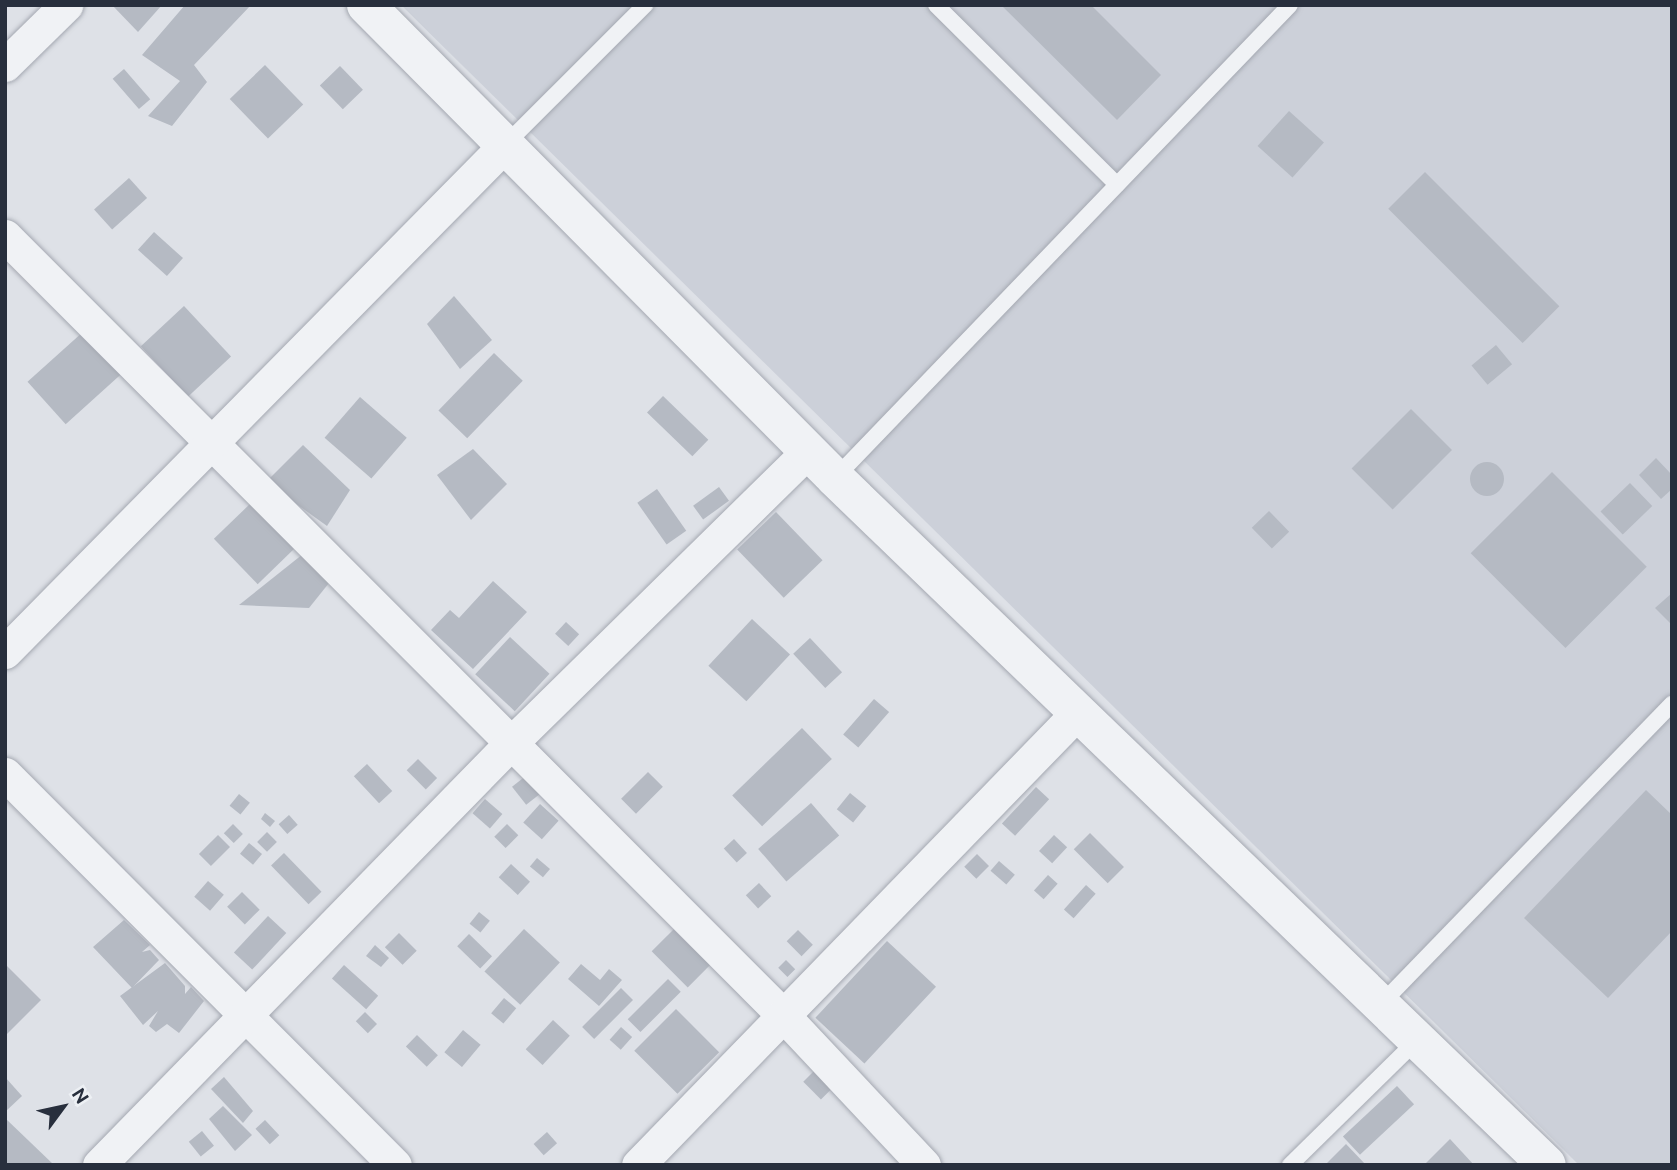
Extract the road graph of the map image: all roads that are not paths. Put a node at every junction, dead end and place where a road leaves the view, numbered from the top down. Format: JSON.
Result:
{"nodes":[{"id":1,"x":66,"y":5,"type":"edge"},
{"id":2,"x":366,"y":5,"type":"edge"},
{"id":3,"x":645,"y":5,"type":"edge"},
{"id":4,"x":936,"y":5,"type":"edge"},
{"id":5,"x":1290,"y":5,"type":"edge"},
{"id":6,"x":5,"y":65,"type":"edge"},
{"id":7,"x":506,"y":144,"type":"junction"},
{"id":8,"x":1117,"y":185,"type":"junction"},
{"id":9,"x":5,"y":236,"type":"edge"},
{"id":10,"x":213,"y":443,"type":"junction"},
{"id":11,"x":808,"y":451,"type":"junction"},
{"id":12,"x":835,"y":478,"type":"junction"},
{"id":13,"x":5,"y":652,"type":"edge"},
{"id":14,"x":1672,"y":704,"type":"edge"},
{"id":15,"x":1078,"y":712,"type":"junction"},
{"id":16,"x":508,"y":746,"type":"junction"},
{"id":17,"x":5,"y":774,"type":"edge"},
{"id":18,"x":1381,"y":1003,"type":"junction"},
{"id":19,"x":783,"y":1015,"type":"junction"},
{"id":20,"x":247,"y":1017,"type":"junction"},
{"id":21,"x":1418,"y":1039,"type":"junction"},
{"id":22,"x":99,"y":1165,"type":"edge"},
{"id":23,"x":395,"y":1165,"type":"edge"},
{"id":24,"x":638,"y":1165,"type":"edge"},
{"id":25,"x":924,"y":1165,"type":"edge"},
{"id":26,"x":1290,"y":1165,"type":"edge"},
{"id":27,"x":1547,"y":1165,"type":"edge"}],
"edges":[{"from":1,"to":6,"type":"street"},
{"from":2,"to":7,"type":"street"},
{"from":3,"to":7,"type":"lane"},
{"from":4,"to":8,"type":"lane"},
{"from":5,"to":8,"type":"lane"},
{"from":7,"to":10,"type":"street"},
{"from":7,"to":11,"type":"street"},
{"from":8,"to":12,"type":"lane"},
{"from":9,"to":10,"type":"street"},
{"from":10,"to":13,"type":"street"},
{"from":10,"to":16,"type":"street"},
{"from":11,"to":12,"type":"street"},
{"from":11,"to":16,"type":"street"},
{"from":12,"to":15,"type":"street"},
{"from":14,"to":18,"type":"lane"},
{"from":15,"to":18,"type":"street"},
{"from":15,"to":19,"type":"street"},
{"from":16,"to":19,"type":"street"},
{"from":16,"to":20,"type":"street"},
{"from":17,"to":20,"type":"street"},
{"from":18,"to":21,"type":"street"},
{"from":19,"to":24,"type":"street"},
{"from":19,"to":25,"type":"street"},
{"from":20,"to":22,"type":"street"},
{"from":20,"to":23,"type":"street"},
{"from":21,"to":26,"type":"lane"},
{"from":21,"to":27,"type":"street"}]}
